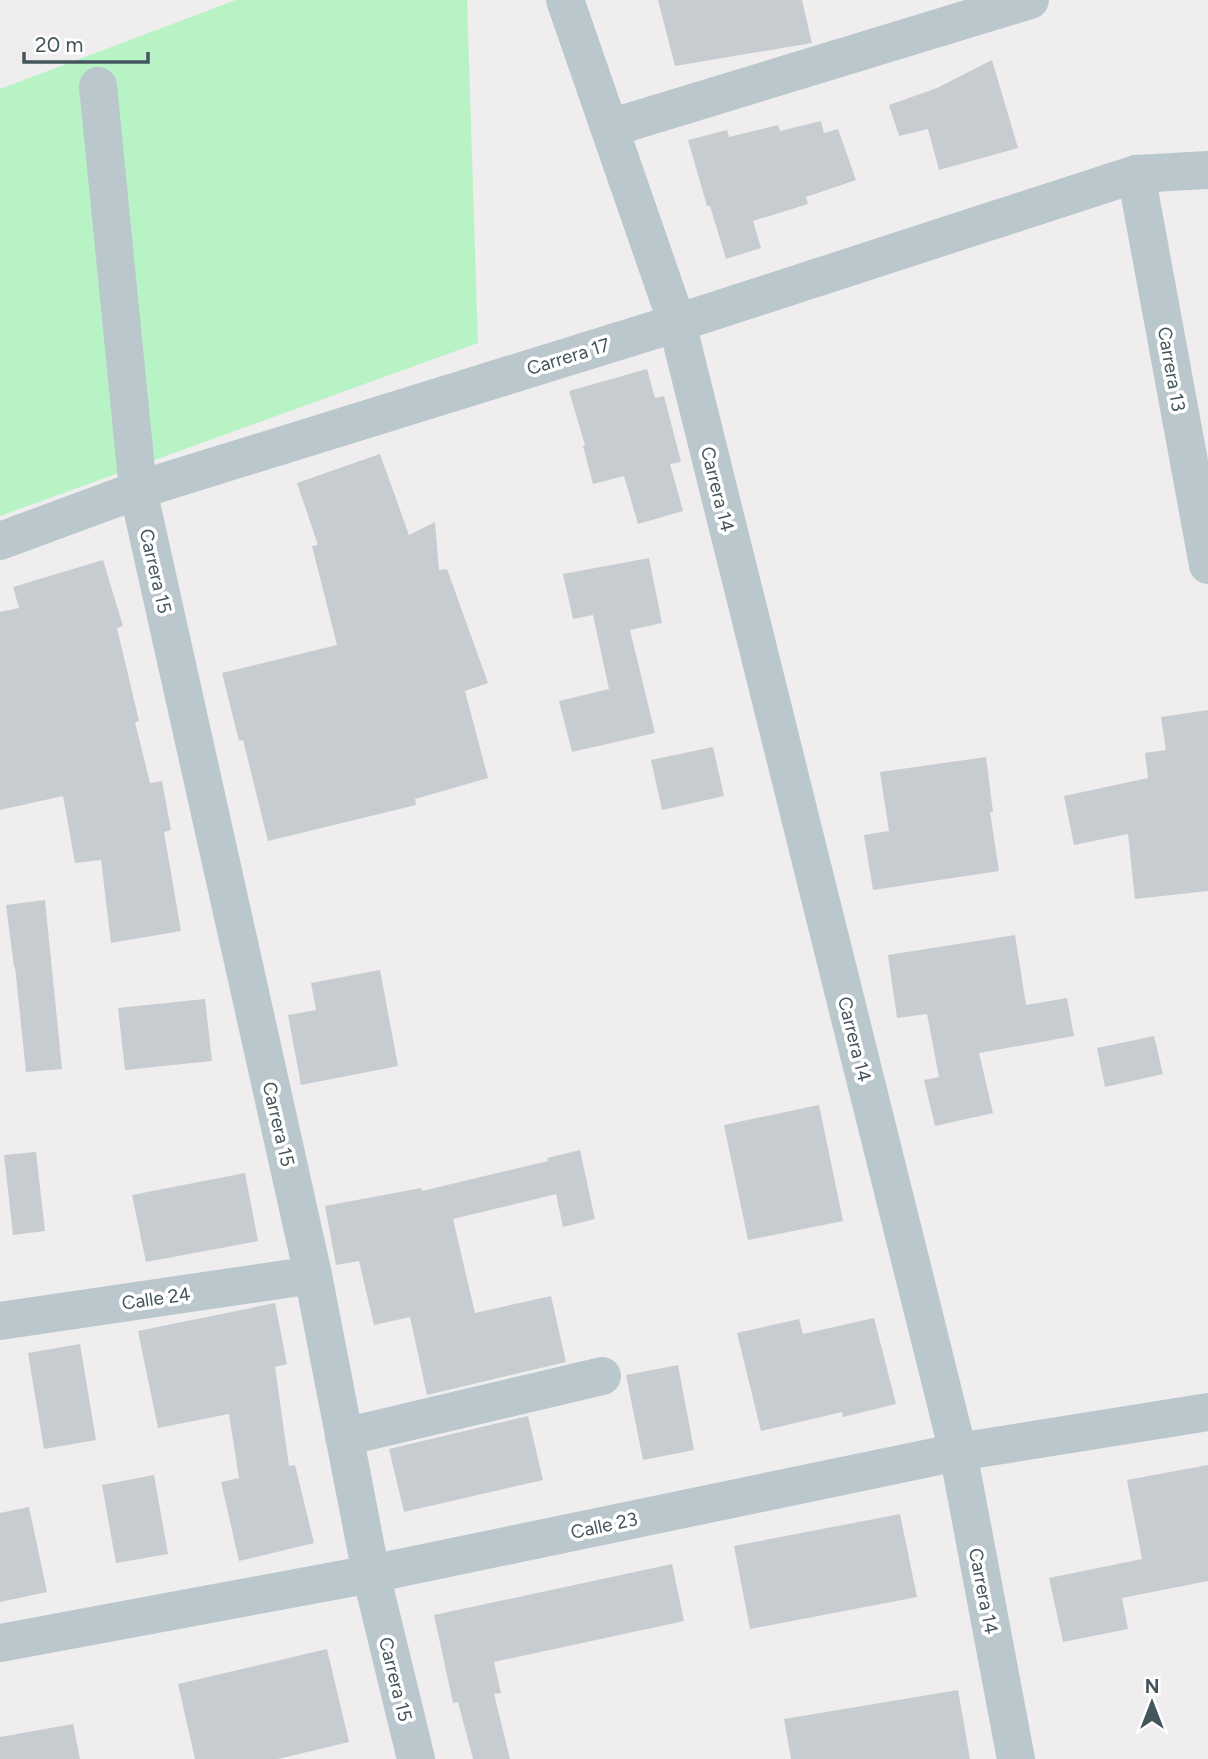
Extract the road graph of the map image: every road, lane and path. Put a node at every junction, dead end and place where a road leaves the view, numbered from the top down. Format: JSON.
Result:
{"nodes":[{"id":1,"x":565,"y":0,"type":"edge"},
{"id":2,"x":1030,"y":0,"type":"edge"},
{"id":3,"x":98,"y":86,"type":"dead end"},
{"id":4,"x":610,"y":128,"type":"junction"},
{"id":5,"x":1208,"y":170,"type":"edge"},
{"id":6,"x":1136,"y":174,"type":"junction"},
{"id":7,"x":677,"y":323,"type":"junction"},
{"id":8,"x":138,"y":490,"type":"junction"},
{"id":9,"x":0,"y":541,"type":"edge"},
{"id":10,"x":1208,"y":565,"type":"edge"},
{"id":11,"x":313,"y":1275,"type":"junction"},
{"id":12,"x":0,"y":1321,"type":"edge"},
{"id":13,"x":602,"y":1376,"type":"dead end"},
{"id":14,"x":1208,"y":1412,"type":"edge"},
{"id":15,"x":344,"y":1437,"type":"junction"},
{"id":16,"x":958,"y":1452,"type":"junction"},
{"id":17,"x":371,"y":1574,"type":"junction"},
{"id":18,"x":0,"y":1643,"type":"edge"},
{"id":19,"x":416,"y":1759,"type":"edge"},
{"id":20,"x":1016,"y":1759,"type":"edge"}],
"edges":[{"from":1,"to":4,"type":"street","name":"Carrera 14"},
{"from":2,"to":4,"type":"street"},
{"from":3,"to":8,"type":"street","name":"Carrera 15"},
{"from":4,"to":7,"type":"street","name":"Carrera 14"},
{"from":5,"to":6,"type":"street"},
{"from":6,"to":7,"type":"street","name":"Carrera 17"},
{"from":6,"to":10,"type":"street","name":"Carrera 13"},
{"from":7,"to":8,"type":"street","name":"Carrera 17"},
{"from":7,"to":16,"type":"street","name":"Carrera 14"},
{"from":8,"to":9,"type":"street","name":"Carrera 17"},
{"from":8,"to":11,"type":"street","name":"Carrera 15"},
{"from":11,"to":12,"type":"street","name":"Calle 24"},
{"from":11,"to":15,"type":"street","name":"Carrera 15"},
{"from":13,"to":15,"type":"street"},
{"from":14,"to":16,"type":"street","name":"Calle 23"},
{"from":15,"to":17,"type":"street","name":"Carrera 15"},
{"from":16,"to":17,"type":"street","name":"Calle 23"},
{"from":16,"to":20,"type":"street","name":"Carrera 14"},
{"from":17,"to":18,"type":"street","name":"Calle 23"},
{"from":17,"to":19,"type":"street","name":"Carrera 15"}]}
